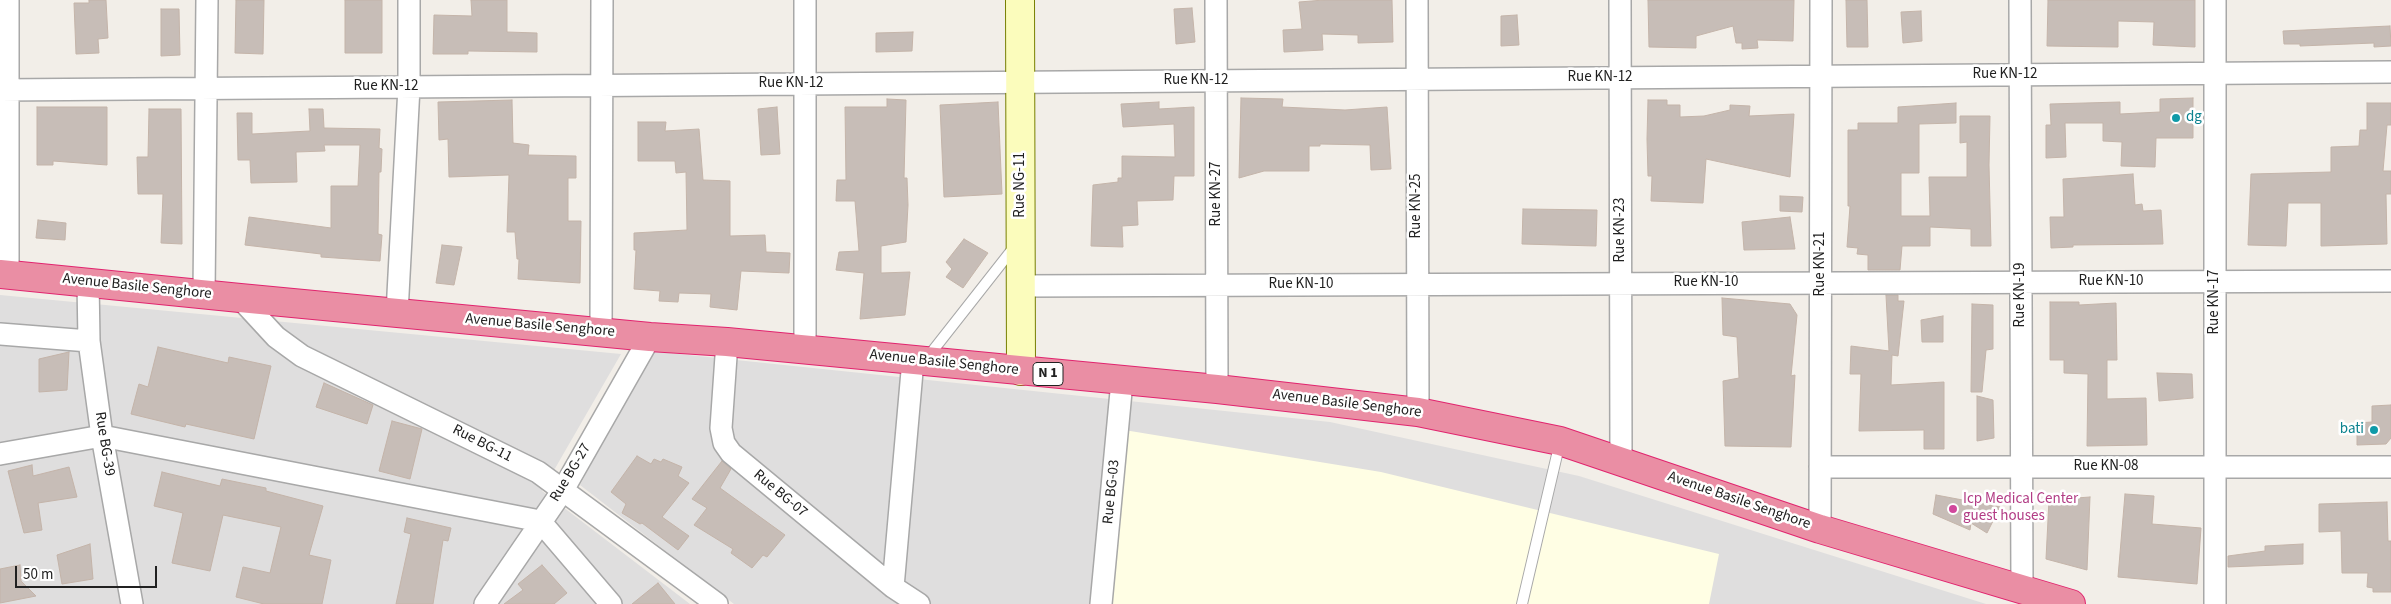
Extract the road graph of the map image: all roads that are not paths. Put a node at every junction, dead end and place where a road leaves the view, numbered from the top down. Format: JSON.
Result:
{"nodes":[{"id":1,"x":8,"y":0,"type":"edge"},
{"id":2,"x":207,"y":0,"type":"edge"},
{"id":3,"x":409,"y":0,"type":"edge"},
{"id":4,"x":602,"y":0,"type":"edge"},
{"id":5,"x":805,"y":0,"type":"edge"},
{"id":6,"x":1020,"y":0,"type":"edge"},
{"id":7,"x":1216,"y":0,"type":"edge"},
{"id":8,"x":1417,"y":0,"type":"edge"},
{"id":9,"x":1620,"y":0,"type":"edge"},
{"id":10,"x":1821,"y":0,"type":"edge"},
{"id":11,"x":2020,"y":0,"type":"edge"},
{"id":12,"x":2215,"y":0,"type":"edge"},
{"id":13,"x":2391,"y":72,"type":"edge"},
{"id":14,"x":2215,"y":74,"type":"junction"},
{"id":15,"x":2020,"y":75,"type":"junction"},
{"id":16,"x":1821,"y":76,"type":"junction"},
{"id":17,"x":1620,"y":78,"type":"junction"},
{"id":18,"x":1417,"y":80,"type":"junction"},
{"id":19,"x":1216,"y":81,"type":"junction"},
{"id":20,"x":1020,"y":82,"type":"junction"},
{"id":21,"x":805,"y":84,"type":"junction"},
{"id":22,"x":603,"y":86,"type":"junction"},
{"id":23,"x":410,"y":87,"type":"junction"},
{"id":24,"x":207,"y":88,"type":"junction"},
{"id":25,"x":4,"y":90,"type":"edge"},
{"id":26,"x":1021,"y":238,"type":"junction"},
{"id":27,"x":4,"y":274,"type":"edge"},
{"id":28,"x":2215,"y":281,"type":"junction"},
{"id":29,"x":2391,"y":281,"type":"edge"},
{"id":30,"x":88,"y":282,"type":"junction"},
{"id":31,"x":2021,"y":282,"type":"junction"},
{"id":32,"x":1821,"y":283,"type":"junction"},
{"id":33,"x":1418,"y":284,"type":"junction"},
{"id":34,"x":1621,"y":284,"type":"junction"},
{"id":35,"x":1217,"y":285,"type":"junction"},
{"id":36,"x":1022,"y":286,"type":"junction"},
{"id":37,"x":204,"y":294,"type":"junction"},
{"id":38,"x":240,"y":298,"type":"junction"},
{"id":39,"x":397,"y":313,"type":"junction"},
{"id":40,"x":601,"y":332,"type":"junction"},
{"id":41,"x":0,"y":334,"type":"edge"},
{"id":42,"x":650,"y":337,"type":"junction"},
{"id":43,"x":89,"y":340,"type":"junction"},
{"id":44,"x":727,"y":342,"type":"junction"},
{"id":45,"x":805,"y":349,"type":"junction"},
{"id":46,"x":919,"y":360,"type":"junction"},
{"id":47,"x":1021,"y":371,"type":"junction"},
{"id":48,"x":1122,"y":381,"type":"junction"},
{"id":49,"x":1217,"y":389,"type":"junction"},
{"id":50,"x":1418,"y":412,"type":"junction"},
{"id":51,"x":102,"y":436,"type":"junction"},
{"id":52,"x":1560,"y":441,"type":"junction"},
{"id":53,"x":0,"y":454,"type":"edge"},
{"id":54,"x":1621,"y":460,"type":"junction"},
{"id":55,"x":1820,"y":467,"type":"junction"},
{"id":56,"x":2022,"y":467,"type":"junction"},
{"id":57,"x":2215,"y":467,"type":"junction"},
{"id":58,"x":2391,"y":467,"type":"edge"},
{"id":59,"x":563,"y":490,"type":"junction"},
{"id":60,"x":540,"y":521,"type":"junction"},
{"id":61,"x":1820,"y":528,"type":"junction"},
{"id":62,"x":893,"y":587,"type":"junction"},
{"id":63,"x":2022,"y":589,"type":"junction"},
{"id":64,"x":132,"y":604,"type":"edge"},
{"id":65,"x":485,"y":604,"type":"edge"},
{"id":66,"x":611,"y":604,"type":"edge"},
{"id":67,"x":717,"y":604,"type":"edge"},
{"id":68,"x":919,"y":604,"type":"edge"},
{"id":69,"x":1101,"y":604,"type":"edge"},
{"id":70,"x":1522,"y":604,"type":"edge"},
{"id":71,"x":2071,"y":604,"type":"edge"},
{"id":72,"x":2215,"y":604,"type":"edge"}],
"edges":[{"from":1,"to":25,"type":"street"},
{"from":2,"to":24,"type":"street"},
{"from":3,"to":23,"type":"street"},
{"from":4,"to":22,"type":"street"},
{"from":5,"to":21,"type":"street"},
{"from":6,"to":20,"type":"street","name":"Rue NG-11"},
{"from":7,"to":19,"type":"street","name":"Rue KN-27"},
{"from":8,"to":18,"type":"street","name":"Rue KN-25"},
{"from":9,"to":17,"type":"street","name":"Rue KN-23"},
{"from":10,"to":16,"type":"street","name":"Rue KN-21"},
{"from":11,"to":15,"type":"street","name":"Rue KN-19"},
{"from":12,"to":14,"type":"street","name":"Rue KN-17"},
{"from":13,"to":14,"type":"street","name":"Rue KN-12"},
{"from":14,"to":15,"type":"street","name":"Rue KN-12"},
{"from":14,"to":28,"type":"street","name":"Rue KN-17"},
{"from":15,"to":16,"type":"street","name":"Rue KN-12"},
{"from":15,"to":31,"type":"street","name":"Rue KN-19"},
{"from":16,"to":17,"type":"street","name":"Rue KN-12"},
{"from":16,"to":32,"type":"street","name":"Rue KN-21"},
{"from":17,"to":18,"type":"street","name":"Rue KN-12"},
{"from":17,"to":34,"type":"street","name":"Rue KN-23"},
{"from":18,"to":19,"type":"street","name":"Rue KN-12"},
{"from":18,"to":33,"type":"street","name":"Rue KN-25"},
{"from":19,"to":20,"type":"street","name":"Rue KN-12"},
{"from":19,"to":35,"type":"street","name":"Rue KN-27"},
{"from":20,"to":21,"type":"street","name":"Rue KN-12"},
{"from":20,"to":26,"type":"street","name":"Rue NG-11"},
{"from":21,"to":22,"type":"street","name":"Rue KN-12"},
{"from":21,"to":45,"type":"street"},
{"from":22,"to":23,"type":"street","name":"Rue KN-12"},
{"from":22,"to":40,"type":"street"},
{"from":23,"to":24,"type":"street","name":"Rue KN-12"},
{"from":23,"to":39,"type":"street"},
{"from":24,"to":25,"type":"street","name":"Rue KN-12"},
{"from":24,"to":37,"type":"street"},
{"from":25,"to":27,"type":"street"},
{"from":26,"to":36,"type":"street","name":"Rue NG-11"},
{"from":26,"to":46,"type":"lane"},
{"from":27,"to":30,"type":"highway","name":"Avenue Basile Senghore","number":"N 1"},
{"from":28,"to":29,"type":"street","name":"Rue KN-10"},
{"from":28,"to":31,"type":"street","name":"Rue KN-10"},
{"from":28,"to":57,"type":"street","name":"Rue KN-17"},
{"from":30,"to":37,"type":"highway","name":"Avenue Basile Senghore","number":"N 1"},
{"from":30,"to":43,"type":"street","name":"Rue BG-39"},
{"from":31,"to":32,"type":"street","name":"Rue KN-10"},
{"from":31,"to":56,"type":"street","name":"Rue KN-19"},
{"from":32,"to":34,"type":"street","name":"Rue KN-10"},
{"from":32,"to":55,"type":"street","name":"Rue KN-21"},
{"from":33,"to":34,"type":"street","name":"Rue KN-10"},
{"from":33,"to":35,"type":"street","name":"Rue KN-10"},
{"from":33,"to":50,"type":"street","name":"Rue KN-25"},
{"from":34,"to":54,"type":"street","name":"Rue KN-23"},
{"from":35,"to":36,"type":"street","name":"Rue KN-10"},
{"from":35,"to":49,"type":"street","name":"Rue KN-27"},
{"from":36,"to":47,"type":"street","name":"Rue NG-11"},
{"from":37,"to":38,"type":"highway","name":"Avenue Basile Senghore","number":"N 1"},
{"from":38,"to":39,"type":"highway","name":"Avenue Basile Senghore","number":"N 1"},
{"from":38,"to":59,"type":"street","name":"Rue BG-11"},
{"from":39,"to":40,"type":"highway","name":"Avenue Basile Senghore","number":"N 1"},
{"from":40,"to":42,"type":"highway","name":"Avenue Basile Senghore","number":"N 1"},
{"from":41,"to":43,"type":"street"},
{"from":42,"to":44,"type":"highway","name":"Avenue Basile Senghore","number":"N 1"},
{"from":42,"to":59,"type":"street","name":"Rue BG-27"},
{"from":43,"to":51,"type":"street","name":"Rue BG-39"},
{"from":44,"to":45,"type":"highway","name":"Avenue Basile Senghore","number":"N 1"},
{"from":44,"to":62,"type":"street","name":"Rue BG-07"},
{"from":45,"to":46,"type":"highway","name":"Avenue Basile Senghore","number":"N 1"},
{"from":46,"to":47,"type":"highway","name":"Avenue Basile Senghore","number":"N 1"},
{"from":46,"to":62,"type":"street"},
{"from":47,"to":48,"type":"highway","name":"Avenue Basile Senghore","number":"N 1"},
{"from":48,"to":49,"type":"highway","name":"Avenue Basile Senghore","number":"N 1"},
{"from":48,"to":69,"type":"street","name":"Rue BG-03"},
{"from":49,"to":50,"type":"highway","name":"Avenue Basile Senghore","number":"N 1"},
{"from":50,"to":52,"type":"highway","name":"Avenue Basile Senghore","number":"N 1"},
{"from":51,"to":53,"type":"street"},
{"from":51,"to":60,"type":"street"},
{"from":51,"to":64,"type":"street","name":"Rue BG-39"},
{"from":52,"to":54,"type":"highway","name":"Avenue Basile Senghore","number":"N 1"},
{"from":52,"to":70,"type":"lane"},
{"from":54,"to":61,"type":"highway","name":"Avenue Basile Senghore","number":"N 1"},
{"from":55,"to":56,"type":"street","name":"Rue KN-08"},
{"from":55,"to":61,"type":"street","name":"Rue KN-21"},
{"from":56,"to":57,"type":"street","name":"Rue KN-08"},
{"from":56,"to":63,"type":"street","name":"Rue KN-19"},
{"from":57,"to":58,"type":"street","name":"Rue KN-08"},
{"from":57,"to":72,"type":"street","name":"Rue KN-17"},
{"from":59,"to":60,"type":"street","name":"Rue BG-27"},
{"from":59,"to":67,"type":"street","name":"Rue BG-11"},
{"from":60,"to":65,"type":"street","name":"Rue BG-27"},
{"from":60,"to":66,"type":"street"},
{"from":61,"to":63,"type":"highway","name":"Avenue Basile Senghore","number":"N 1"},
{"from":62,"to":68,"type":"street","name":"Rue BG-07"},
{"from":63,"to":71,"type":"highway","name":"Avenue Basile Senghore","number":"N 1"}]}
